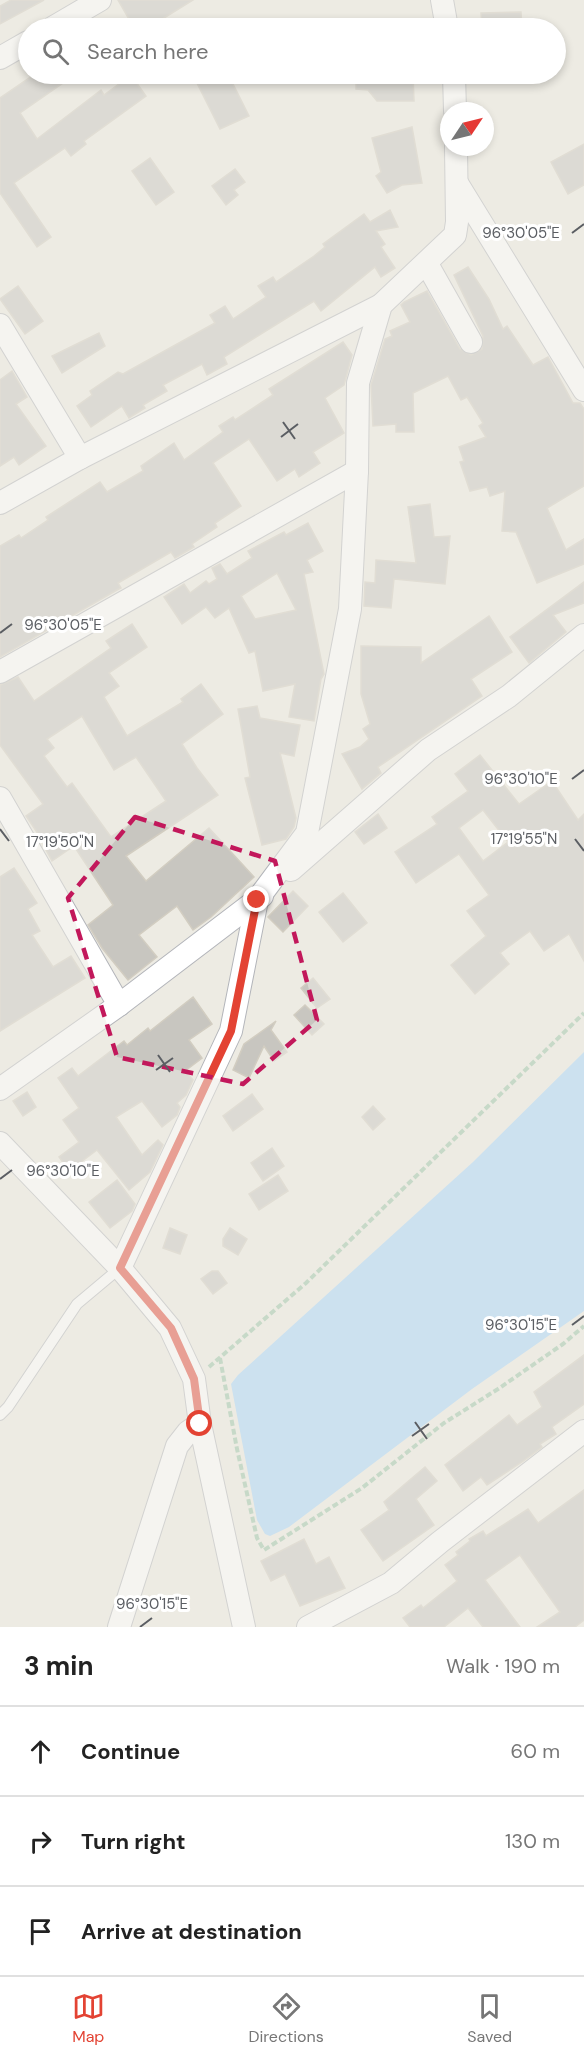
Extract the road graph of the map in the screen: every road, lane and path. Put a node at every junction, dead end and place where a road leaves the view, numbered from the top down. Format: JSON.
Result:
{"nodes":[{"id":1,"x":442,"y":0,"type":"edge"},
{"id":2,"x":88,"y":4,"type":"edge"},
{"id":3,"x":67,"y":18,"type":"edge"},
{"id":4,"x":445,"y":18,"type":"edge"},
{"id":5,"x":18,"y":48,"type":"edge"},
{"id":6,"x":0,"y":58,"type":"edge"},
{"id":7,"x":454,"y":84,"type":"edge"},
{"id":8,"x":455,"y":102,"type":"edge"},
{"id":9,"x":456,"y":156,"type":"edge"},
{"id":10,"x":456,"y":182,"type":"junction"},
{"id":11,"x":427,"y":264,"type":"junction"},
{"id":12,"x":381,"y":305,"type":"junction"},
{"id":13,"x":3,"y":337,"type":"edge"},
{"id":14,"x":471,"y":342,"type":"dead end"},
{"id":15,"x":584,"y":390,"type":"edge"},
{"id":16,"x":80,"y":458,"type":"junction"},
{"id":17,"x":357,"y":471,"type":"junction"},
{"id":18,"x":0,"y":503,"type":"edge"},
{"id":19,"x":584,"y":635,"type":"edge"},
{"id":20,"x":0,"y":672,"type":"edge"},
{"id":21,"x":0,"y":798,"type":"edge"},
{"id":22,"x":257,"y":900,"type":"junction"},
{"id":23,"x":119,"y":1005,"type":"junction"},
{"id":24,"x":584,"y":1013,"type":"edge"},
{"id":25,"x":0,"y":1089,"type":"edge"},
{"id":26,"x":0,"y":1143,"type":"edge"},
{"id":27,"x":120,"y":1268,"type":"junction"},
{"id":28,"x":584,"y":1326,"type":"edge"},
{"id":29,"x":0,"y":1414,"type":"edge"},
{"id":30,"x":200,"y":1424,"type":"junction"},
{"id":31,"x":584,"y":1431,"type":"edge"},
{"id":32,"x":119,"y":1627,"type":"edge"},
{"id":33,"x":244,"y":1627,"type":"edge"},
{"id":34,"x":308,"y":1627,"type":"edge"}],
"edges":[{"from":1,"to":4,"type":"street"},
{"from":2,"to":3,"type":"street"},
{"from":5,"to":6,"type":"street"},
{"from":7,"to":8,"type":"street"},
{"from":9,"to":10,"type":"street"},
{"from":10,"to":11,"type":"street"},
{"from":10,"to":15,"type":"street"},
{"from":11,"to":12,"type":"street"},
{"from":11,"to":14,"type":"street"},
{"from":12,"to":16,"type":"street"},
{"from":12,"to":17,"type":"street"},
{"from":13,"to":16,"type":"street"},
{"from":16,"to":18,"type":"street"},
{"from":17,"to":20,"type":"street"},
{"from":17,"to":22,"type":"street"},
{"from":19,"to":22,"type":"street"},
{"from":21,"to":23,"type":"street"},
{"from":22,"to":23,"type":"street"},
{"from":22,"to":27,"type":"street"},
{"from":23,"to":25,"type":"street"},
{"from":24,"to":28,"type":"path"},
{"from":26,"to":27,"type":"street"},
{"from":27,"to":29,"type":"lane"},
{"from":27,"to":30,"type":"street"},
{"from":30,"to":32,"type":"street"},
{"from":30,"to":33,"type":"street"},
{"from":31,"to":34,"type":"street"}]}
